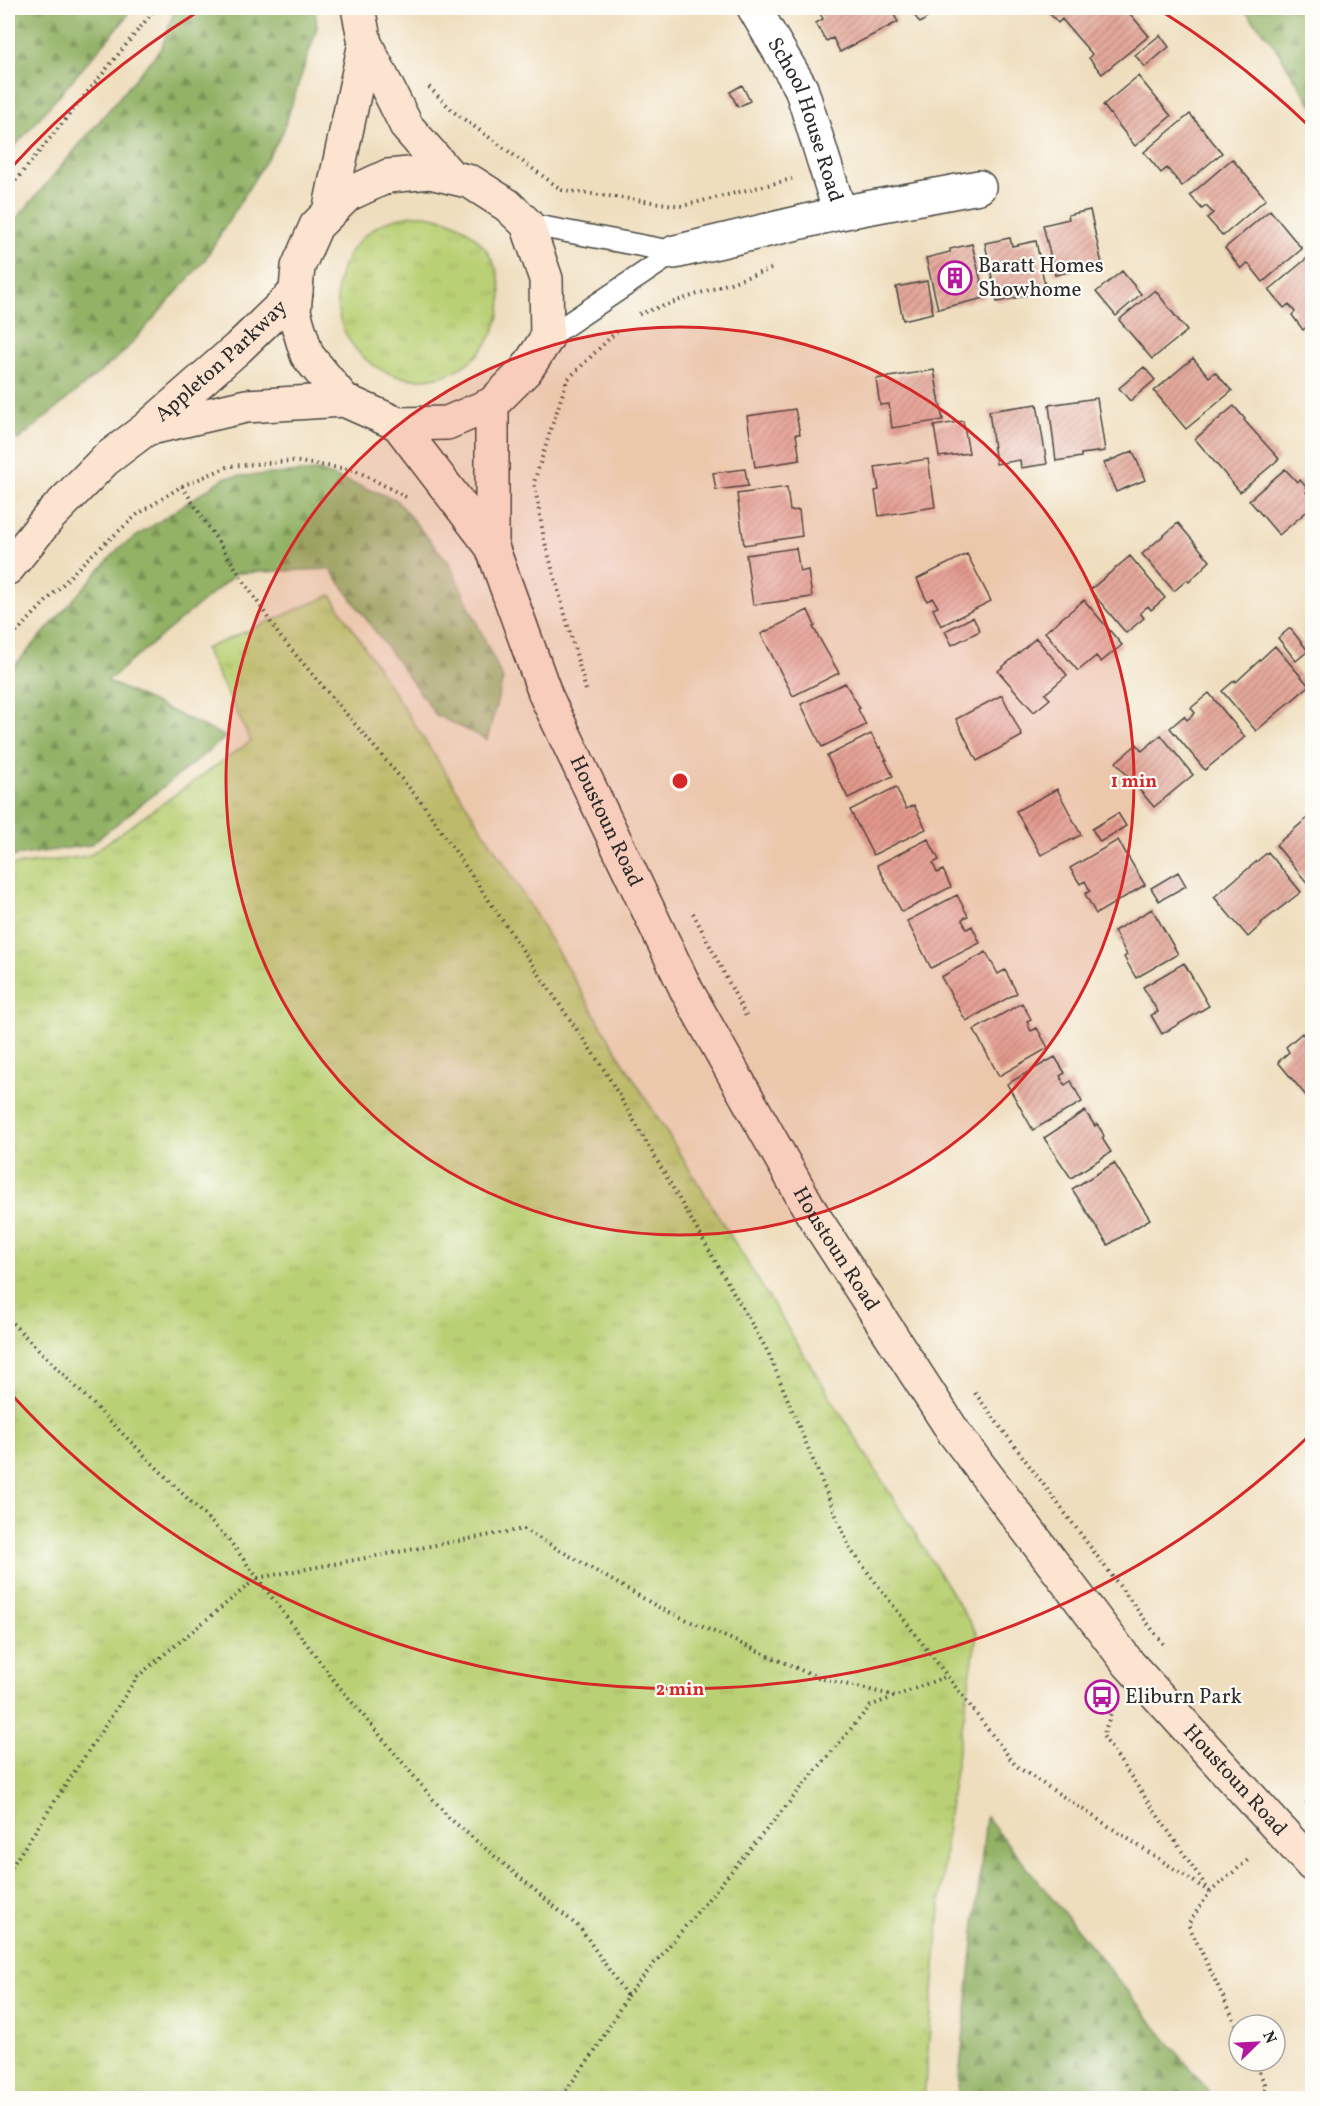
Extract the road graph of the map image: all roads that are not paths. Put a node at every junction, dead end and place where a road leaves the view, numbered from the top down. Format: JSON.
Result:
{"nodes":[{"id":1,"x":358,"y":8,"type":"edge"},
{"id":2,"x":754,"y":8,"type":"edge"},
{"id":3,"x":365,"y":43,"type":"junction"},
{"id":4,"x":451,"y":177,"type":"junction"},
{"id":5,"x":979,"y":187,"type":"dead end"},
{"id":6,"x":329,"y":212,"type":"junction"},
{"id":7,"x":840,"y":213,"type":"junction"},
{"id":8,"x":527,"y":224,"type":"junction"},
{"id":9,"x":675,"y":252,"type":"junction"},
{"id":10,"x":296,"y":292,"type":"junction"},
{"id":11,"x":547,"y":338,"type":"junction"},
{"id":12,"x":344,"y":400,"type":"junction"},
{"id":13,"x":492,"y":404,"type":"junction"},
{"id":14,"x":398,"y":424,"type":"junction"},
{"id":15,"x":146,"y":429,"type":"junction"},
{"id":16,"x":492,"y":547,"type":"junction"},
{"id":17,"x":8,"y":568,"type":"edge"},
{"id":18,"x":1312,"y":1865,"type":"edge"}],
"edges":[{"from":1,"to":3,"type":"street"},
{"from":2,"to":7,"type":"street","name":"School House Road"},
{"from":3,"to":4,"type":"street"},
{"from":3,"to":6,"type":"street"},
{"from":4,"to":6,"type":"street"},
{"from":4,"to":8,"type":"street"},
{"from":5,"to":7,"type":"street"},
{"from":6,"to":10,"type":"street"},
{"from":7,"to":9,"type":"street","name":"School House Road"},
{"from":8,"to":9,"type":"lane","name":"School House Road"},
{"from":8,"to":11,"type":"street"},
{"from":9,"to":11,"type":"lane","name":"School House Road"},
{"from":10,"to":12,"type":"street"},
{"from":10,"to":15,"type":"street","name":"Appleton Parkway"},
{"from":11,"to":13,"type":"street"},
{"from":12,"to":14,"type":"street"},
{"from":12,"to":15,"type":"street","name":"Appleton Parkway"},
{"from":13,"to":14,"type":"street"},
{"from":13,"to":16,"type":"street","name":"Houstoun Road"},
{"from":14,"to":16,"type":"street","name":"Houstoun Road"},
{"from":15,"to":17,"type":"street","name":"Appleton Parkway"},
{"from":16,"to":18,"type":"street","name":"Houstoun Road"}]}
